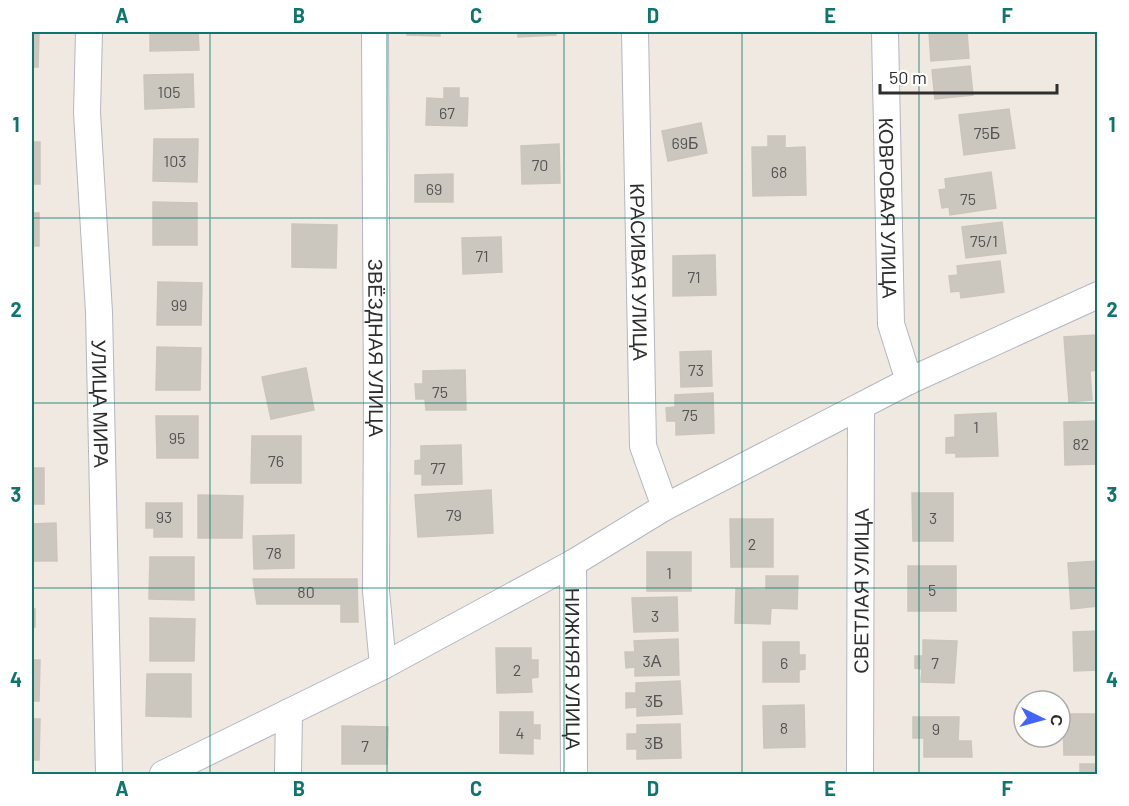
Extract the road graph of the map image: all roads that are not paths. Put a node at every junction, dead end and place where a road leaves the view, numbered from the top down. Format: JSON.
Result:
{"nodes":[{"id":1,"x":89,"y":32,"type":"edge"},
{"id":2,"x":375,"y":32,"type":"edge"},
{"id":3,"x":635,"y":32,"type":"edge"},
{"id":4,"x":885,"y":32,"type":"edge"},
{"id":5,"x":1098,"y":295,"type":"edge"},
{"id":6,"x":909,"y":381,"type":"junction"},
{"id":7,"x":861,"y":407,"type":"junction"},
{"id":8,"x":665,"y":507,"type":"junction"},
{"id":9,"x":573,"y":563,"type":"junction"},
{"id":10,"x":383,"y":666,"type":"junction"},
{"id":11,"x":289,"y":712,"type":"junction"},
{"id":12,"x":109,"y":774,"type":"edge"},
{"id":13,"x":163,"y":774,"type":"edge"},
{"id":14,"x":288,"y":774,"type":"edge"},
{"id":15,"x":573,"y":774,"type":"edge"},
{"id":16,"x":860,"y":774,"type":"edge"}],
"edges":[{"from":1,"to":12,"type":"street","name":"УЛИЦА МИРА"},
{"from":2,"to":10,"type":"street","name":"ЗВЁЗДНАЯ УЛИЦА"},
{"from":3,"to":8,"type":"street","name":"КРАСИВАЯ УЛИЦА"},
{"from":4,"to":6,"type":"street","name":"КОВРОВАЯ УЛИЦА"},
{"from":5,"to":6,"type":"street"},
{"from":6,"to":7,"type":"street"},
{"from":7,"to":8,"type":"street"},
{"from":7,"to":16,"type":"street","name":"СВЕТЛАЯ УЛИЦА"},
{"from":8,"to":9,"type":"street"},
{"from":9,"to":10,"type":"street"},
{"from":9,"to":15,"type":"street","name":"НИЖНЯЯ УЛИЦА"},
{"from":10,"to":11,"type":"street"},
{"from":11,"to":13,"type":"street"},
{"from":11,"to":14,"type":"street"}]}
